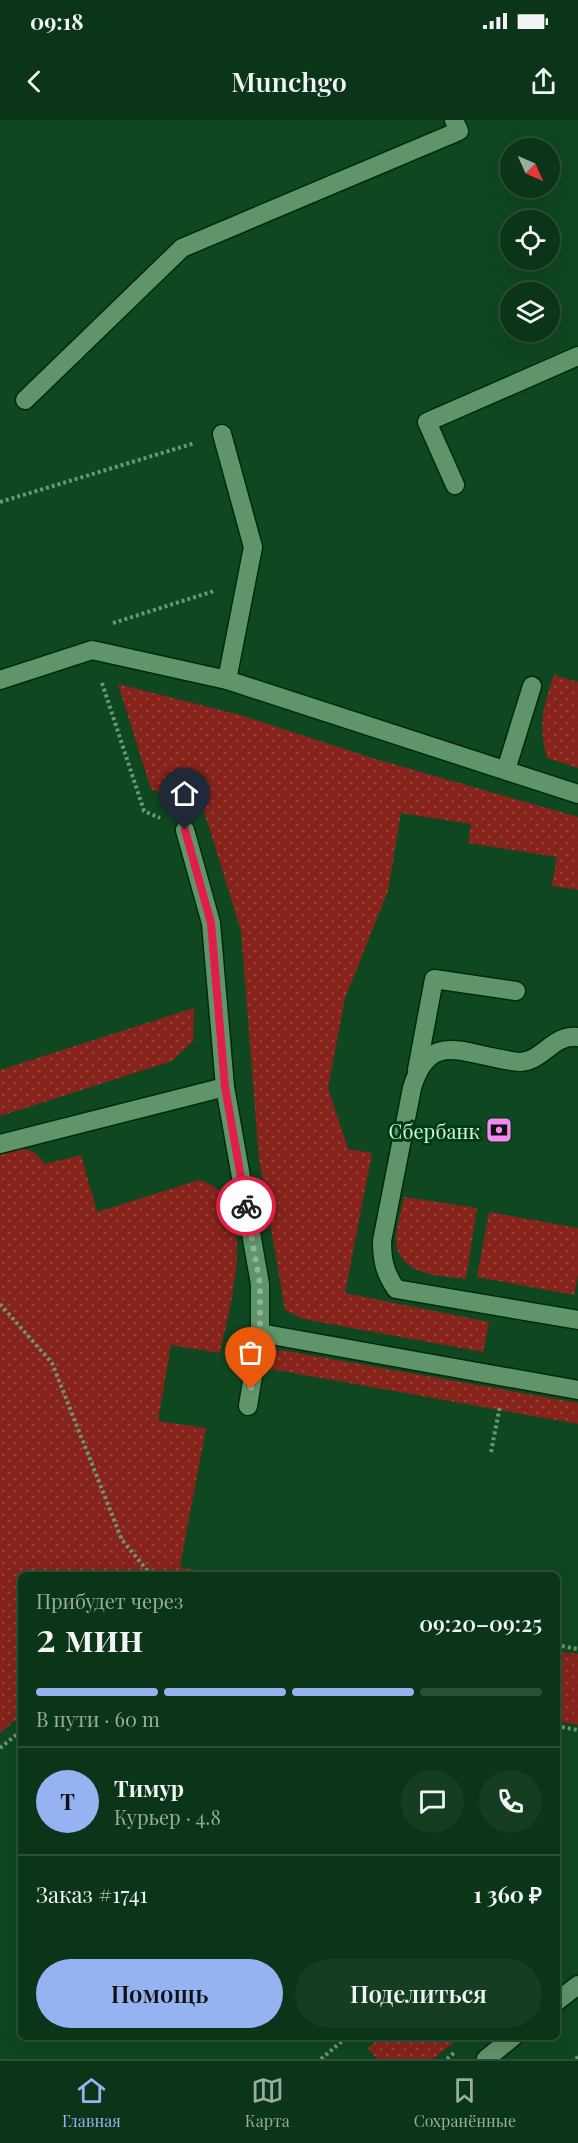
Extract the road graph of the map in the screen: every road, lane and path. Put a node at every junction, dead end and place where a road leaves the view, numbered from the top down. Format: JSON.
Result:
{"nodes":[{"id":1,"x":454,"y":120,"type":"edge"},
{"id":2,"x":578,"y":356,"type":"edge"},
{"id":3,"x":25,"y":400,"type":"dead end"},
{"id":4,"x":222,"y":434,"type":"joint"},
{"id":5,"x":455,"y":485,"type":"dead end"},
{"id":6,"x":0,"y":502,"type":"edge"},
{"id":7,"x":246,"y":581,"type":"junction"},
{"id":8,"x":109,"y":624,"type":"dead end"},
{"id":9,"x":92,"y":650,"type":"junction"},
{"id":10,"x":0,"y":680,"type":"edge"},
{"id":11,"x":227,"y":680,"type":"junction"},
{"id":12,"x":532,"y":686,"type":"dead end"},
{"id":13,"x":506,"y":770,"type":"junction"},
{"id":14,"x":578,"y":794,"type":"edge"},
{"id":15,"x":185,"y":830,"type":"joint"},
{"id":16,"x":516,"y":991,"type":"dead end"},
{"id":17,"x":578,"y":1037,"type":"edge"},
{"id":18,"x":417,"y":1071,"type":"junction"},
{"id":19,"x":225,"y":1087,"type":"junction"},
{"id":20,"x":0,"y":1144,"type":"edge"},
{"id":21,"x":0,"y":1304,"type":"edge"},
{"id":22,"x":578,"y":1320,"type":"edge"},
{"id":23,"x":260,"y":1333,"type":"junction"},
{"id":24,"x":578,"y":1390,"type":"edge"},
{"id":25,"x":248,"y":1406,"type":"dead end"},
{"id":26,"x":149,"y":1572,"type":"edge"},
{"id":27,"x":560,"y":1647,"type":"edge"},
{"id":28,"x":578,"y":1649,"type":"edge"},
{"id":29,"x":560,"y":1727,"type":"edge"},
{"id":30,"x":578,"y":1730,"type":"edge"},
{"id":31,"x":18,"y":1733,"type":"edge"},
{"id":32,"x":0,"y":1748,"type":"edge"},
{"id":33,"x":578,"y":1985,"type":"edge"},
{"id":34,"x":560,"y":1999,"type":"edge"},
{"id":35,"x":343,"y":2040,"type":"edge"},
{"id":36,"x":509,"y":2040,"type":"edge"},
{"id":37,"x":321,"y":2059,"type":"edge"},
{"id":38,"x":486,"y":2059,"type":"edge"}],
"edges":[{"from":1,"to":3,"type":"lane"},
{"from":2,"to":5,"type":"lane"},
{"from":4,"to":6,"type":"path"},
{"from":4,"to":7,"type":"lane"},
{"from":7,"to":8,"type":"path"},
{"from":7,"to":11,"type":"lane"},
{"from":9,"to":10,"type":"lane"},
{"from":9,"to":11,"type":"lane"},
{"from":9,"to":15,"type":"path"},
{"from":11,"to":13,"type":"lane"},
{"from":12,"to":13,"type":"lane"},
{"from":13,"to":14,"type":"lane"},
{"from":15,"to":19,"type":"lane"},
{"from":16,"to":18,"type":"lane"},
{"from":17,"to":18,"type":"lane"},
{"from":18,"to":22,"type":"lane"},
{"from":19,"to":20,"type":"lane"},
{"from":19,"to":23,"type":"lane"},
{"from":21,"to":26,"type":"path"},
{"from":23,"to":24,"type":"lane"},
{"from":23,"to":25,"type":"lane"},
{"from":27,"to":28,"type":"path"},
{"from":29,"to":30,"type":"path"},
{"from":31,"to":32,"type":"path"},
{"from":33,"to":34,"type":"lane"},
{"from":35,"to":37,"type":"path"},
{"from":36,"to":38,"type":"lane"}]}
